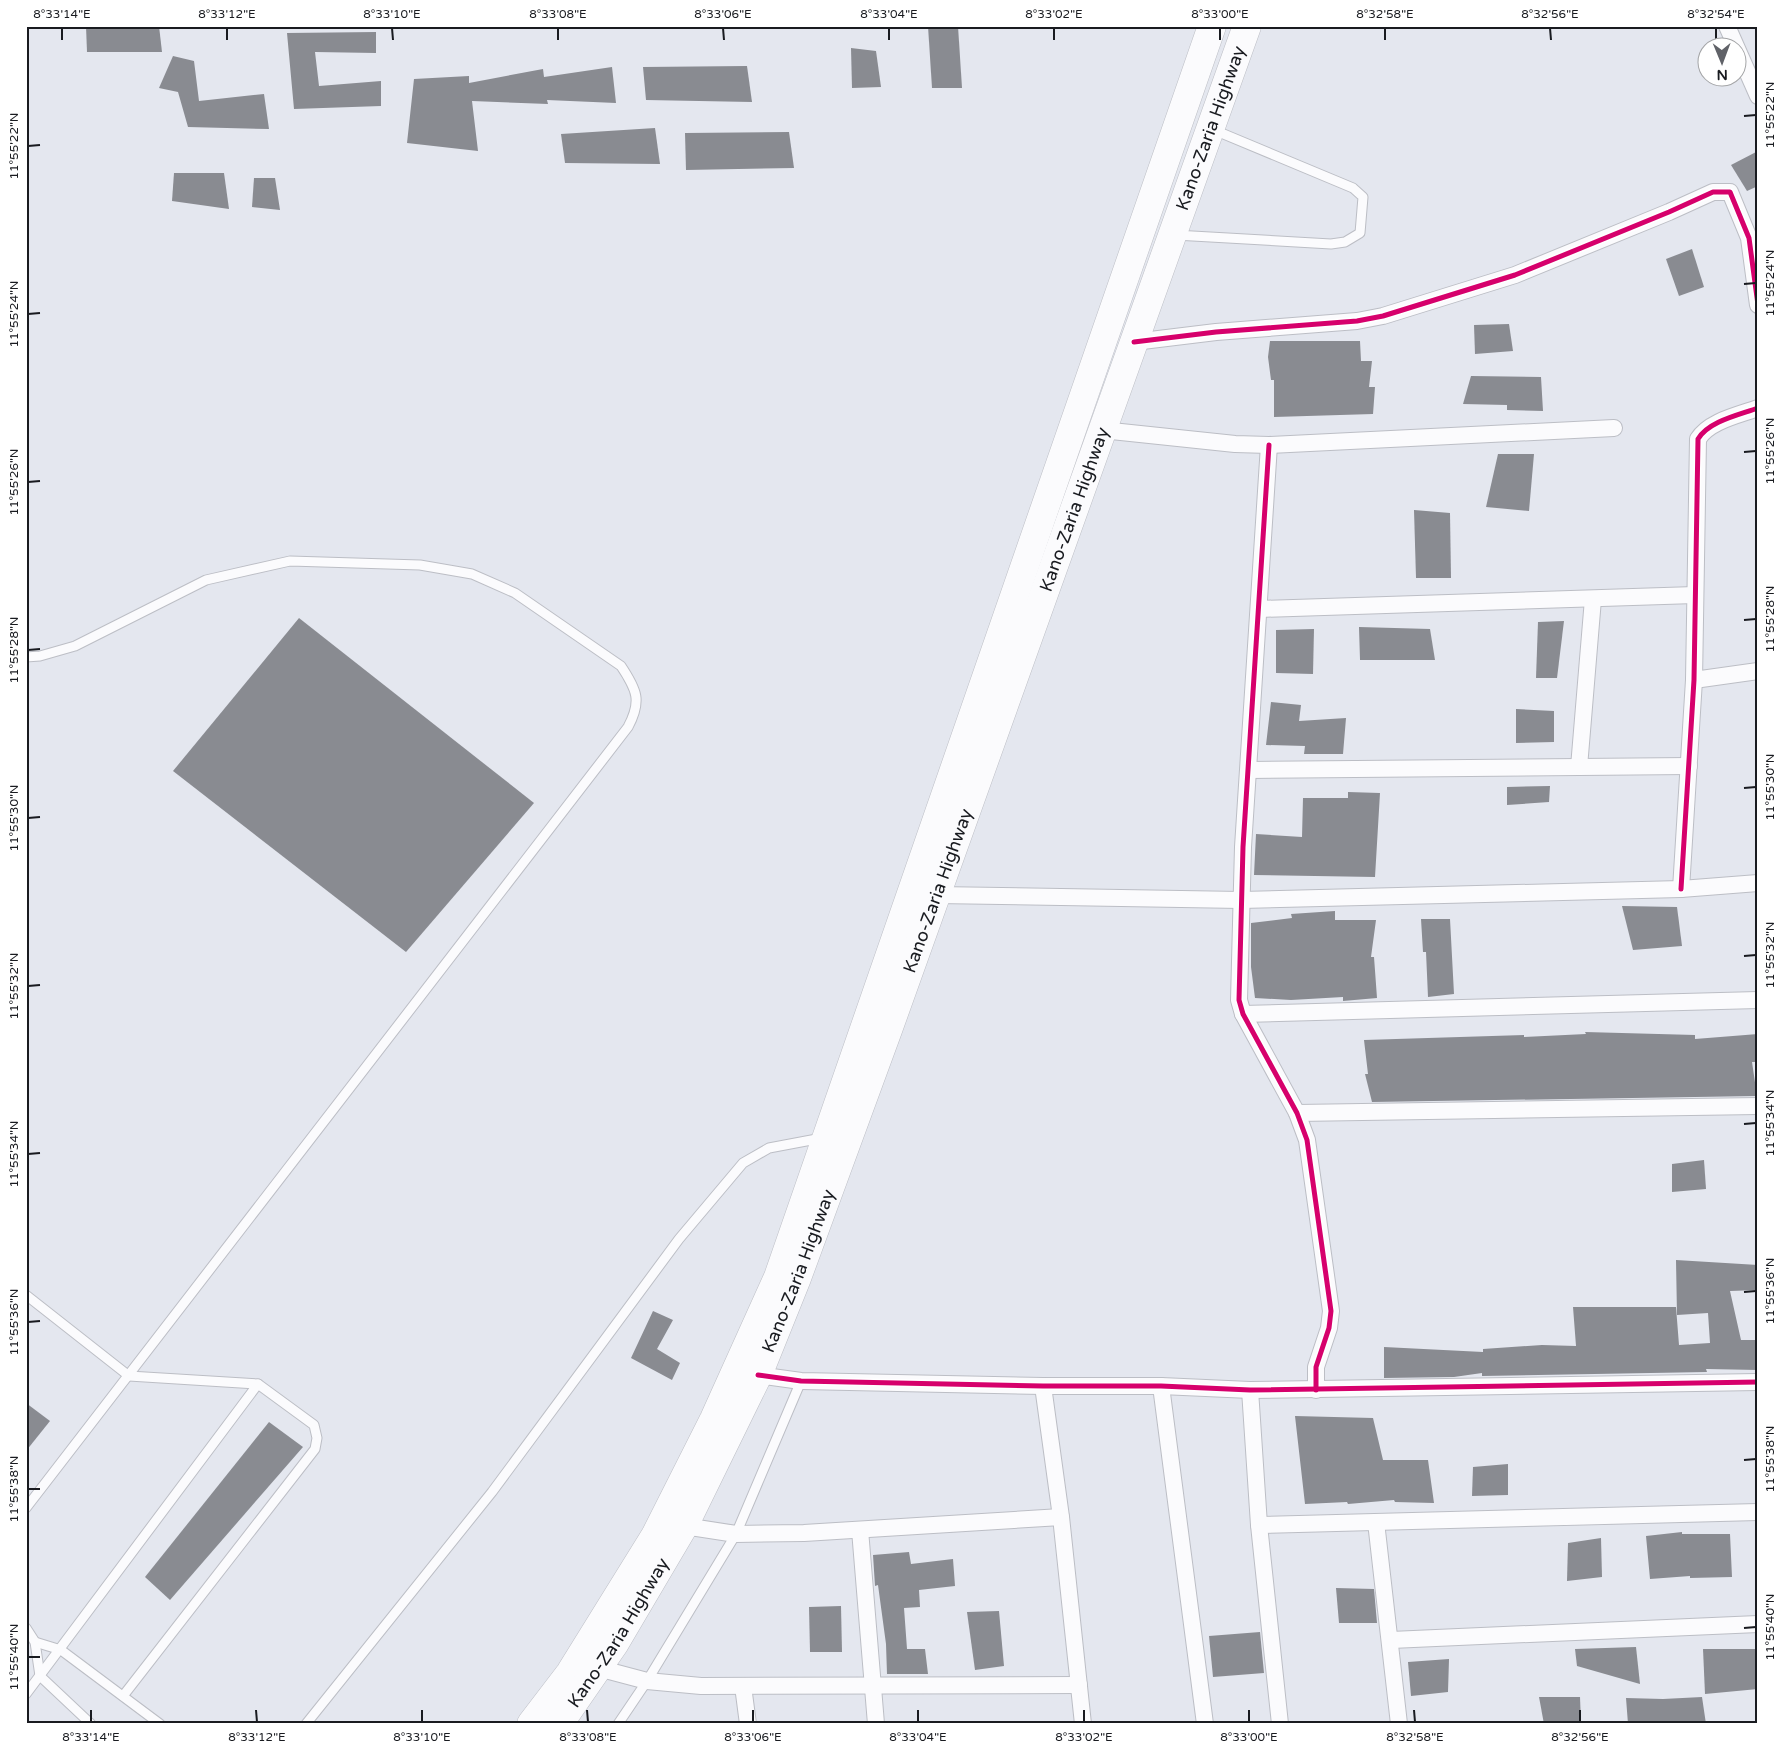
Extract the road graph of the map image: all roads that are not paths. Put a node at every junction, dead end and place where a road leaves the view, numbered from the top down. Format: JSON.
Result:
{"nodes":[{"id":1,"x":1212,"y":26,"type":"edge"},
{"id":2,"x":1247,"y":26,"type":"edge"},
{"id":3,"x":1727,"y":26,"type":"edge"},
{"id":4,"x":1758,"y":96,"type":"edge"},
{"id":5,"x":1210,"y":129,"type":"junction"},
{"id":6,"x":1172,"y":235,"type":"junction"},
{"id":7,"x":1754,"y":237,"type":"edge"},
{"id":8,"x":1758,"y":305,"type":"edge"},
{"id":9,"x":1134,"y":342,"type":"junction"},
{"id":10,"x":1758,"y":408,"type":"edge"},
{"id":11,"x":1614,"y":428,"type":"dead end"},
{"id":12,"x":1102,"y":430,"type":"junction"},
{"id":13,"x":1269,"y":445,"type":"junction"},
{"id":14,"x":1695,"y":595,"type":"junction"},
{"id":15,"x":1593,"y":598,"type":"junction"},
{"id":16,"x":1260,"y":609,"type":"junction"},
{"id":17,"x":26,"y":657,"type":"edge"},
{"id":18,"x":1758,"y":671,"type":"edge"},
{"id":19,"x":1694,"y":680,"type":"junction"},
{"id":20,"x":1689,"y":766,"type":"junction"},
{"id":21,"x":1579,"y":767,"type":"junction"},
{"id":22,"x":1249,"y":770,"type":"junction"},
{"id":23,"x":1758,"y":883,"type":"edge"},
{"id":24,"x":1681,"y":889,"type":"junction"},
{"id":25,"x":936,"y":895,"type":"junction"},
{"id":26,"x":1241,"y":900,"type":"junction"},
{"id":27,"x":1758,"y":1000,"type":"edge"},
{"id":28,"x":1243,"y":1014,"type":"junction"},
{"id":29,"x":1758,"y":1106,"type":"edge"},
{"id":30,"x":1297,"y":1113,"type":"junction"},
{"id":31,"x":826,"y":1137,"type":"junction"},
{"id":32,"x":26,"y":1294,"type":"edge"},
{"id":33,"x":758,"y":1375,"type":"junction"},
{"id":34,"x":129,"y":1376,"type":"junction"},
{"id":35,"x":801,"y":1381,"type":"junction"},
{"id":36,"x":1758,"y":1382,"type":"edge"},
{"id":37,"x":258,"y":1384,"type":"junction"},
{"id":38,"x":1043,"y":1386,"type":"junction"},
{"id":39,"x":1161,"y":1386,"type":"junction"},
{"id":40,"x":1250,"y":1390,"type":"junction"},
{"id":41,"x":1316,"y":1390,"type":"junction"},
{"id":42,"x":26,"y":1508,"type":"edge"},
{"id":43,"x":1758,"y":1512,"type":"edge"},
{"id":44,"x":1061,"y":1517,"type":"junction"},
{"id":45,"x":1376,"y":1522,"type":"junction"},
{"id":46,"x":1260,"y":1525,"type":"junction"},
{"id":47,"x":684,"y":1526,"type":"junction"},
{"id":48,"x":860,"y":1530,"type":"junction"},
{"id":49,"x":736,"y":1534,"type":"junction"},
{"id":50,"x":1758,"y":1624,"type":"edge"},
{"id":51,"x":26,"y":1628,"type":"edge"},
{"id":52,"x":1391,"y":1640,"type":"junction"},
{"id":53,"x":35,"y":1642,"type":"junction"},
{"id":54,"x":61,"y":1650,"type":"junction"},
{"id":55,"x":598,"y":1668,"type":"junction"},
{"id":56,"x":40,"y":1676,"type":"junction"},
{"id":57,"x":647,"y":1681,"type":"junction"},
{"id":58,"x":872,"y":1685,"type":"junction"},
{"id":59,"x":1078,"y":1685,"type":"junction"},
{"id":60,"x":743,"y":1686,"type":"junction"},
{"id":61,"x":26,"y":1694,"type":"edge"},
{"id":62,"x":123,"y":1696,"type":"junction"},
{"id":63,"x":91,"y":1724,"type":"edge"},
{"id":64,"x":160,"y":1724,"type":"edge"},
{"id":65,"x":306,"y":1724,"type":"edge"},
{"id":66,"x":530,"y":1724,"type":"edge"},
{"id":67,"x":559,"y":1724,"type":"edge"},
{"id":68,"x":618,"y":1724,"type":"edge"},
{"id":69,"x":748,"y":1724,"type":"edge"},
{"id":70,"x":876,"y":1724,"type":"edge"},
{"id":71,"x":1083,"y":1724,"type":"edge"},
{"id":72,"x":1205,"y":1724,"type":"edge"},
{"id":73,"x":1280,"y":1724,"type":"edge"},
{"id":74,"x":1399,"y":1724,"type":"edge"}],
"edges":[{"from":1,"to":31,"type":"highway","name":"Kano-Zaria Highway"},
{"from":2,"to":5,"type":"highway","name":"Kano-Zaria Highway"},
{"from":3,"to":4,"type":"street"},
{"from":5,"to":6,"type":"highway","name":"Kano-Zaria Highway"},
{"from":5,"to":6,"type":"lane"},
{"from":6,"to":9,"type":"highway","name":"Kano-Zaria Highway"},
{"from":7,"to":8,"type":"street"},
{"from":7,"to":9,"type":"street"},
{"from":9,"to":12,"type":"highway","name":"Kano-Zaria Highway"},
{"from":10,"to":14,"type":"street"},
{"from":11,"to":13,"type":"street"},
{"from":12,"to":13,"type":"street"},
{"from":12,"to":25,"type":"highway","name":"Kano-Zaria Highway"},
{"from":13,"to":16,"type":"street"},
{"from":14,"to":15,"type":"street"},
{"from":14,"to":19,"type":"street"},
{"from":15,"to":16,"type":"street"},
{"from":15,"to":21,"type":"street"},
{"from":16,"to":22,"type":"street"},
{"from":17,"to":34,"type":"lane"},
{"from":18,"to":19,"type":"street"},
{"from":19,"to":20,"type":"street"},
{"from":20,"to":21,"type":"street"},
{"from":20,"to":24,"type":"street"},
{"from":21,"to":22,"type":"street"},
{"from":22,"to":26,"type":"street"},
{"from":23,"to":24,"type":"street"},
{"from":24,"to":26,"type":"street"},
{"from":25,"to":26,"type":"street"},
{"from":25,"to":33,"type":"highway","name":"Kano-Zaria Highway"},
{"from":26,"to":28,"type":"street"},
{"from":27,"to":28,"type":"street"},
{"from":28,"to":30,"type":"street"},
{"from":29,"to":30,"type":"street"},
{"from":30,"to":41,"type":"street"},
{"from":31,"to":65,"type":"lane"},
{"from":31,"to":66,"type":"highway","name":"Kano-Zaria Highway"},
{"from":32,"to":34,"type":"lane"},
{"from":33,"to":35,"type":"street"},
{"from":33,"to":47,"type":"highway","name":"Kano-Zaria Highway"},
{"from":34,"to":37,"type":"lane"},
{"from":34,"to":42,"type":"lane"},
{"from":35,"to":38,"type":"street"},
{"from":35,"to":49,"type":"lane"},
{"from":36,"to":41,"type":"street"},
{"from":37,"to":54,"type":"lane"},
{"from":37,"to":62,"type":"lane"},
{"from":38,"to":39,"type":"street"},
{"from":38,"to":44,"type":"street"},
{"from":39,"to":40,"type":"street"},
{"from":39,"to":72,"type":"street"},
{"from":40,"to":41,"type":"street"},
{"from":40,"to":46,"type":"street"},
{"from":43,"to":45,"type":"street"},
{"from":44,"to":48,"type":"street"},
{"from":44,"to":59,"type":"street"},
{"from":45,"to":46,"type":"street"},
{"from":45,"to":52,"type":"street"},
{"from":46,"to":73,"type":"street"},
{"from":47,"to":49,"type":"street"},
{"from":47,"to":55,"type":"highway","name":"Kano-Zaria Highway"},
{"from":48,"to":49,"type":"street"},
{"from":48,"to":58,"type":"street"},
{"from":49,"to":57,"type":"lane"},
{"from":50,"to":52,"type":"street"},
{"from":51,"to":53,"type":"lane"},
{"from":52,"to":74,"type":"street"},
{"from":53,"to":54,"type":"lane"},
{"from":53,"to":56,"type":"lane"},
{"from":54,"to":56,"type":"lane"},
{"from":54,"to":62,"type":"lane"},
{"from":55,"to":57,"type":"street"},
{"from":55,"to":67,"type":"highway","name":"Kano-Zaria Highway"},
{"from":56,"to":61,"type":"lane"},
{"from":56,"to":63,"type":"lane"},
{"from":57,"to":60,"type":"street"},
{"from":57,"to":68,"type":"lane"},
{"from":58,"to":59,"type":"street"},
{"from":58,"to":60,"type":"street"},
{"from":58,"to":70,"type":"street"},
{"from":59,"to":71,"type":"street"},
{"from":60,"to":69,"type":"street"},
{"from":62,"to":64,"type":"lane"}]}
